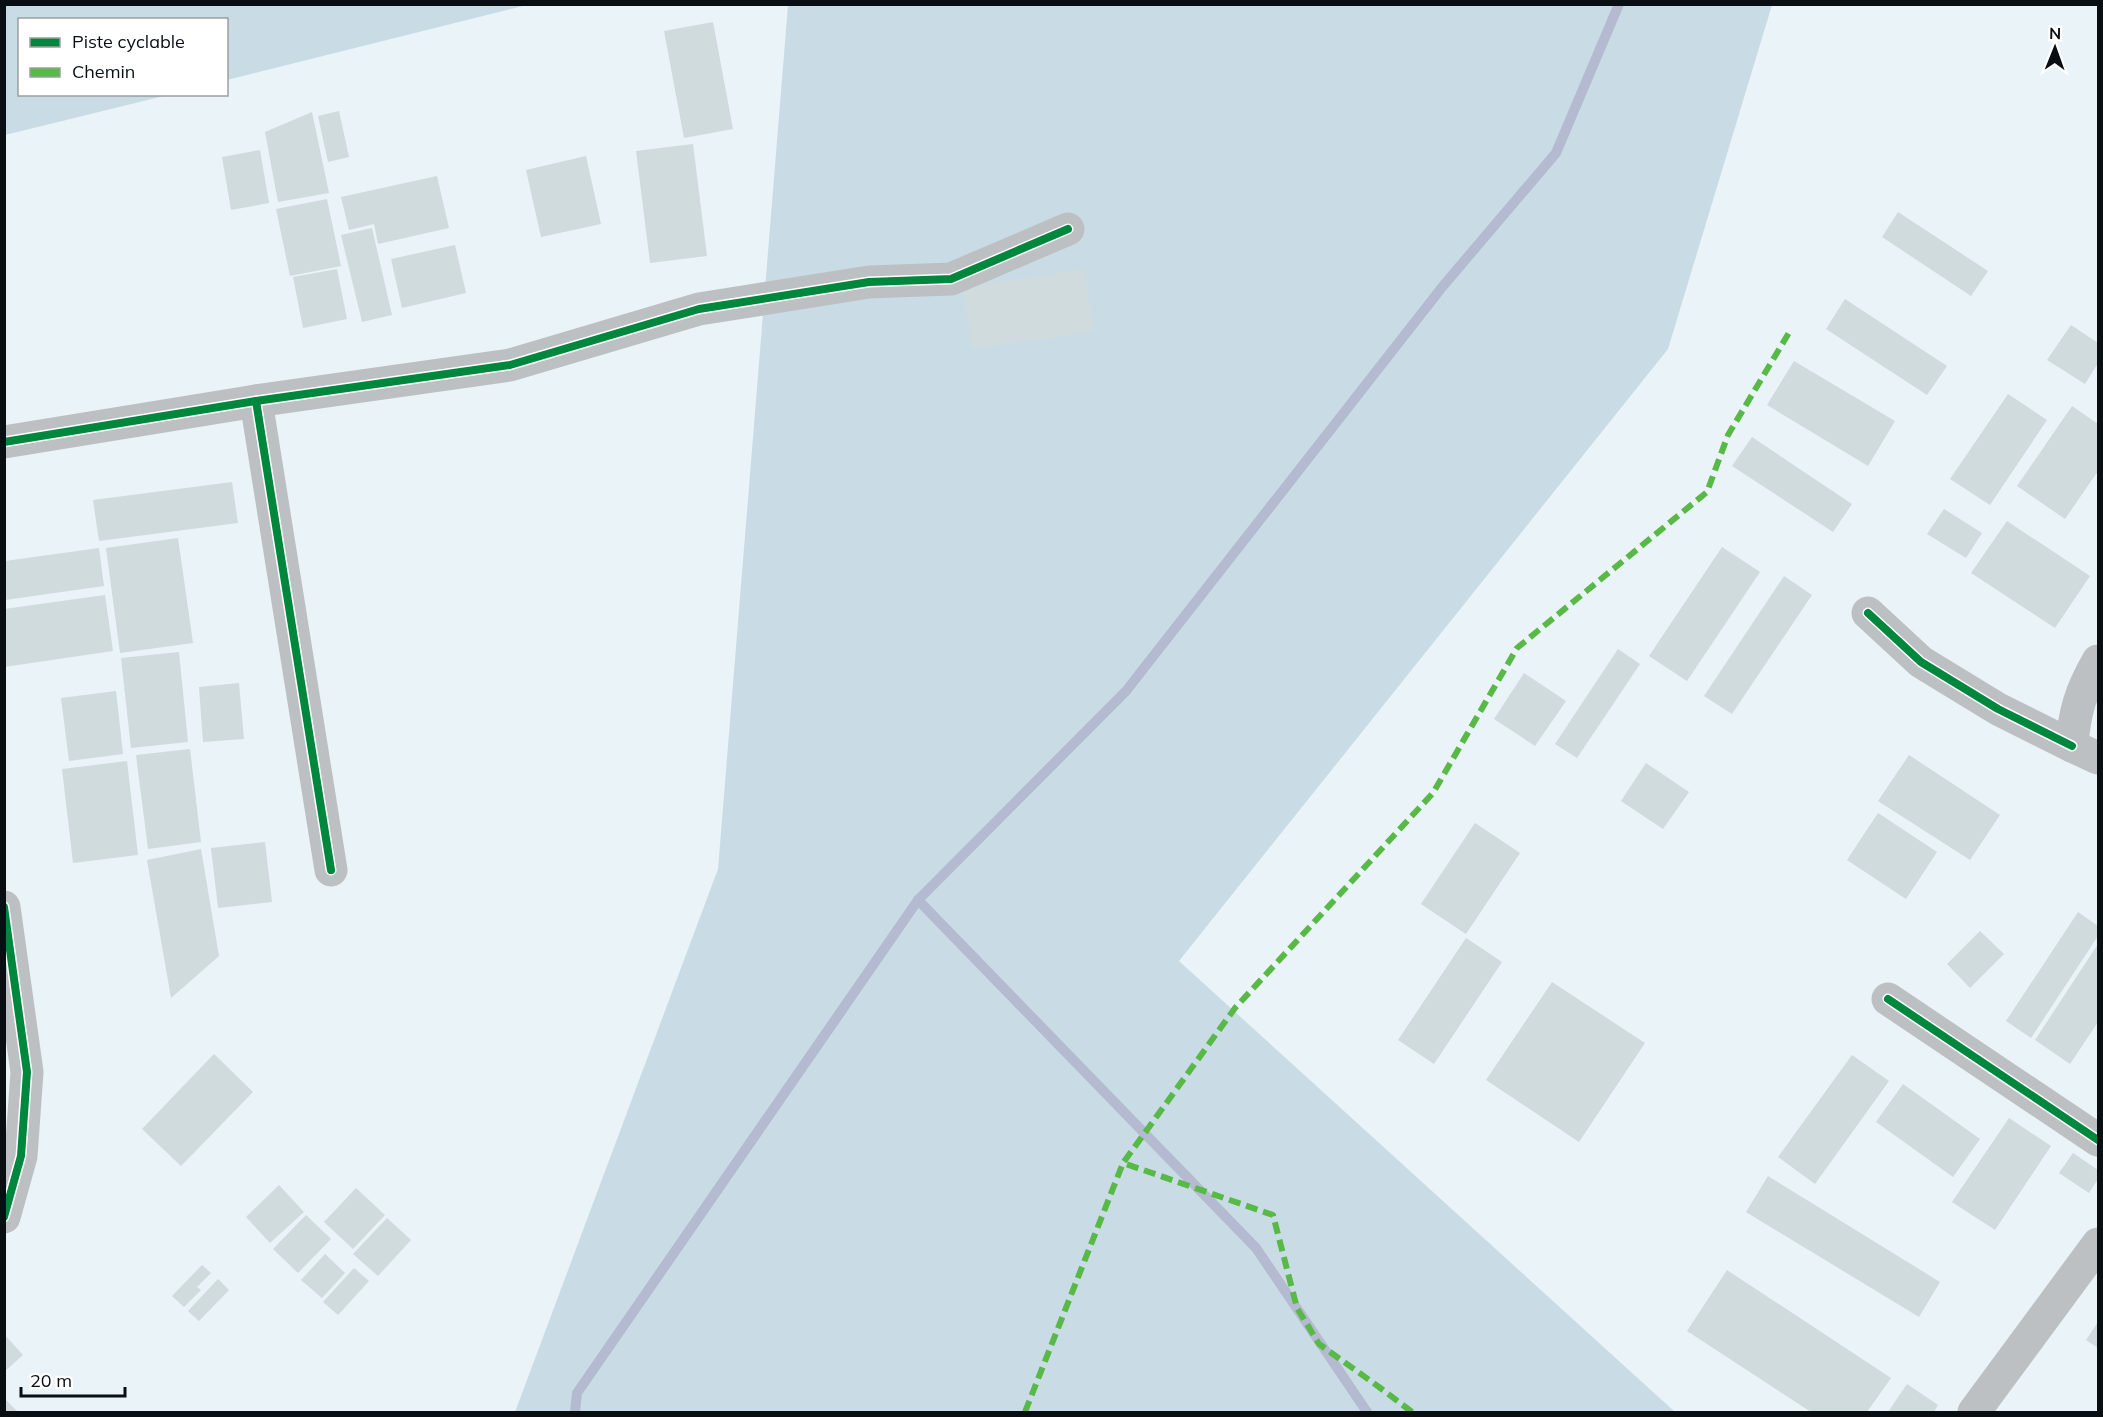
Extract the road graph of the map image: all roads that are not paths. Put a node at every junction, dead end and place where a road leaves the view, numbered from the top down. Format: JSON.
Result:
{"nodes":[{"id":1,"x":1068,"y":229,"type":"dead end"},
{"id":2,"x":256,"y":401,"type":"junction"},
{"id":3,"x":4,"y":441,"type":"edge"},
{"id":4,"x":1868,"y":613,"type":"dead end"},
{"id":5,"x":2098,"y":661,"type":"edge"},
{"id":6,"x":2085,"y":752,"type":"edge"},
{"id":7,"x":331,"y":870,"type":"dead end"},
{"id":8,"x":4,"y":907,"type":"edge"},
{"id":9,"x":1888,"y":999,"type":"dead end"},
{"id":10,"x":2098,"y":1140,"type":"edge"},
{"id":11,"x":4,"y":1217,"type":"edge"},
{"id":12,"x":2098,"y":1244,"type":"edge"},
{"id":13,"x":1974,"y":1413,"type":"edge"}],
"edges":[{"from":1,"to":2,"type":"street"},
{"from":2,"to":3,"type":"street"},
{"from":2,"to":7,"type":"street"},
{"from":4,"to":6,"type":"street"},
{"from":5,"to":6,"type":"street"},
{"from":8,"to":11,"type":"street"},
{"from":9,"to":10,"type":"street"},
{"from":12,"to":13,"type":"street"}]}
